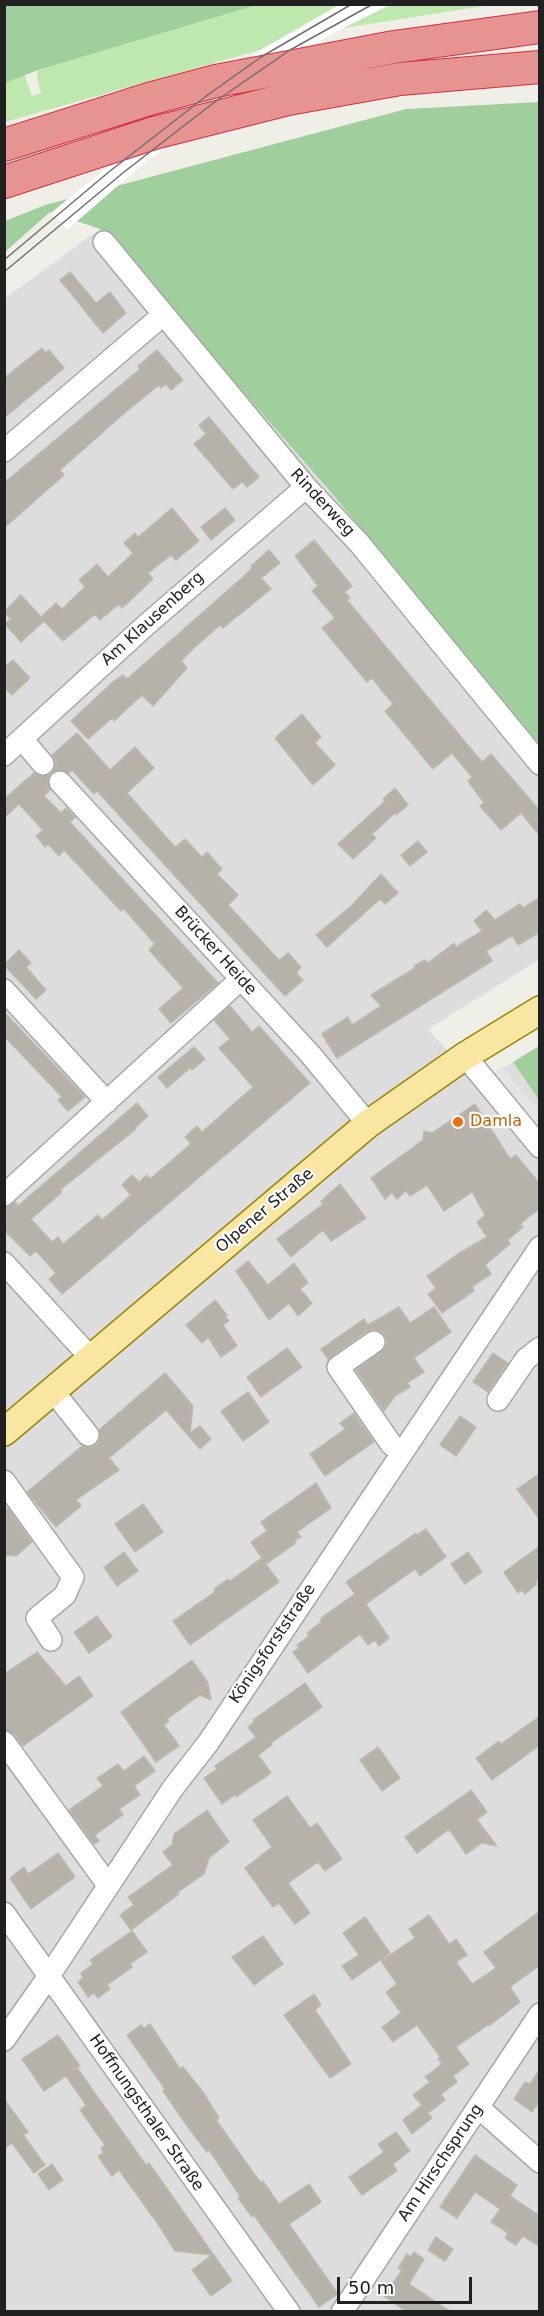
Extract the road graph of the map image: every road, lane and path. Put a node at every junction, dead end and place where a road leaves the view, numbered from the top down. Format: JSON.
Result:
{"nodes":[{"id":1,"x":540,"y":27,"type":"edge"},
{"id":2,"x":540,"y":66,"type":"edge"},
{"id":3,"x":4,"y":145,"type":"edge"},
{"id":4,"x":4,"y":182,"type":"edge"},
{"id":5,"x":104,"y":242,"type":"dead end"},
{"id":6,"x":163,"y":315,"type":"junction"},
{"id":7,"x":4,"y":451,"type":"edge"},
{"id":8,"x":306,"y":487,"type":"junction"},
{"id":9,"x":22,"y":739,"type":"junction"},
{"id":10,"x":4,"y":755,"type":"edge"},
{"id":11,"x":44,"y":764,"type":"dead end"},
{"id":12,"x":540,"y":764,"type":"edge"},
{"id":13,"x":60,"y":782,"type":"dead end"},
{"id":14,"x":242,"y":979,"type":"junction"},
{"id":15,"x":4,"y":990,"type":"edge"},
{"id":16,"x":540,"y":1010,"type":"edge"},
{"id":17,"x":465,"y":1056,"type":"junction"},
{"id":18,"x":107,"y":1102,"type":"junction"},
{"id":19,"x":368,"y":1124,"type":"junction"},
{"id":20,"x":540,"y":1147,"type":"edge"},
{"id":21,"x":4,"y":1195,"type":"edge"},
{"id":22,"x":538,"y":1251,"type":"edge"},
{"id":23,"x":4,"y":1263,"type":"edge"},
{"id":24,"x":374,"y":1342,"type":"dead end"},
{"id":25,"x":540,"y":1348,"type":"edge"},
{"id":26,"x":91,"y":1358,"type":"junction"},
{"id":27,"x":53,"y":1390,"type":"junction"},
{"id":28,"x":498,"y":1400,"type":"dead end"},
{"id":29,"x":4,"y":1432,"type":"edge"},
{"id":30,"x":88,"y":1435,"type":"dead end"},
{"id":31,"x":401,"y":1452,"type":"junction"},
{"id":32,"x":4,"y":1481,"type":"edge"},
{"id":33,"x":51,"y":1640,"type":"dead end"},
{"id":34,"x":4,"y":1742,"type":"edge"},
{"id":35,"x":108,"y":1885,"type":"junction"},
{"id":36,"x":4,"y":1913,"type":"edge"},
{"id":37,"x":49,"y":1976,"type":"junction"},
{"id":38,"x":540,"y":2014,"type":"edge"},
{"id":39,"x":4,"y":2040,"type":"edge"},
{"id":40,"x":478,"y":2107,"type":"junction"},
{"id":41,"x":540,"y":2162,"type":"edge"},
{"id":42,"x":289,"y":2312,"type":"edge"},
{"id":43,"x":342,"y":2312,"type":"edge"}],
"edges":[{"from":1,"to":3,"type":"highway"},
{"from":2,"to":4,"type":"highway"},
{"from":5,"to":6,"type":"street","name":"Rinderweg"},
{"from":6,"to":7,"type":"street"},
{"from":6,"to":8,"type":"street","name":"Rinderweg"},
{"from":8,"to":9,"type":"street","name":"Am Klausenberg"},
{"from":8,"to":12,"type":"street","name":"Rinderweg"},
{"from":9,"to":10,"type":"street","name":"Am Klausenberg"},
{"from":9,"to":11,"type":"street"},
{"from":13,"to":14,"type":"street","name":"Brücker Heide"},
{"from":14,"to":18,"type":"street"},
{"from":14,"to":19,"type":"street","name":"Brücker Heide"},
{"from":15,"to":18,"type":"street"},
{"from":16,"to":17,"type":"main road","name":"Olpener Straße"},
{"from":17,"to":19,"type":"main road","name":"Olpener Straße"},
{"from":17,"to":20,"type":"street"},
{"from":18,"to":21,"type":"street"},
{"from":19,"to":26,"type":"main road","name":"Olpener Straße"},
{"from":22,"to":31,"type":"street","name":"Königsforststraße"},
{"from":23,"to":26,"type":"street"},
{"from":24,"to":31,"type":"street"},
{"from":25,"to":28,"type":"street"},
{"from":26,"to":27,"type":"main road","name":"Olpener Straße"},
{"from":27,"to":29,"type":"main road","name":"Olpener Straße"},
{"from":27,"to":30,"type":"street"},
{"from":31,"to":35,"type":"street","name":"Königsforststraße"},
{"from":32,"to":33,"type":"street"},
{"from":34,"to":35,"type":"street"},
{"from":35,"to":37,"type":"street","name":"Königsforststraße"},
{"from":36,"to":37,"type":"street","name":"Hoffnungsthaler Straße"},
{"from":37,"to":39,"type":"street","name":"Königsforststraße"},
{"from":37,"to":42,"type":"street","name":"Hoffnungsthaler Straße"},
{"from":38,"to":40,"type":"street","name":"Am Hirschsprung"},
{"from":40,"to":41,"type":"street"},
{"from":40,"to":43,"type":"street","name":"Am Hirschsprung"}]}
